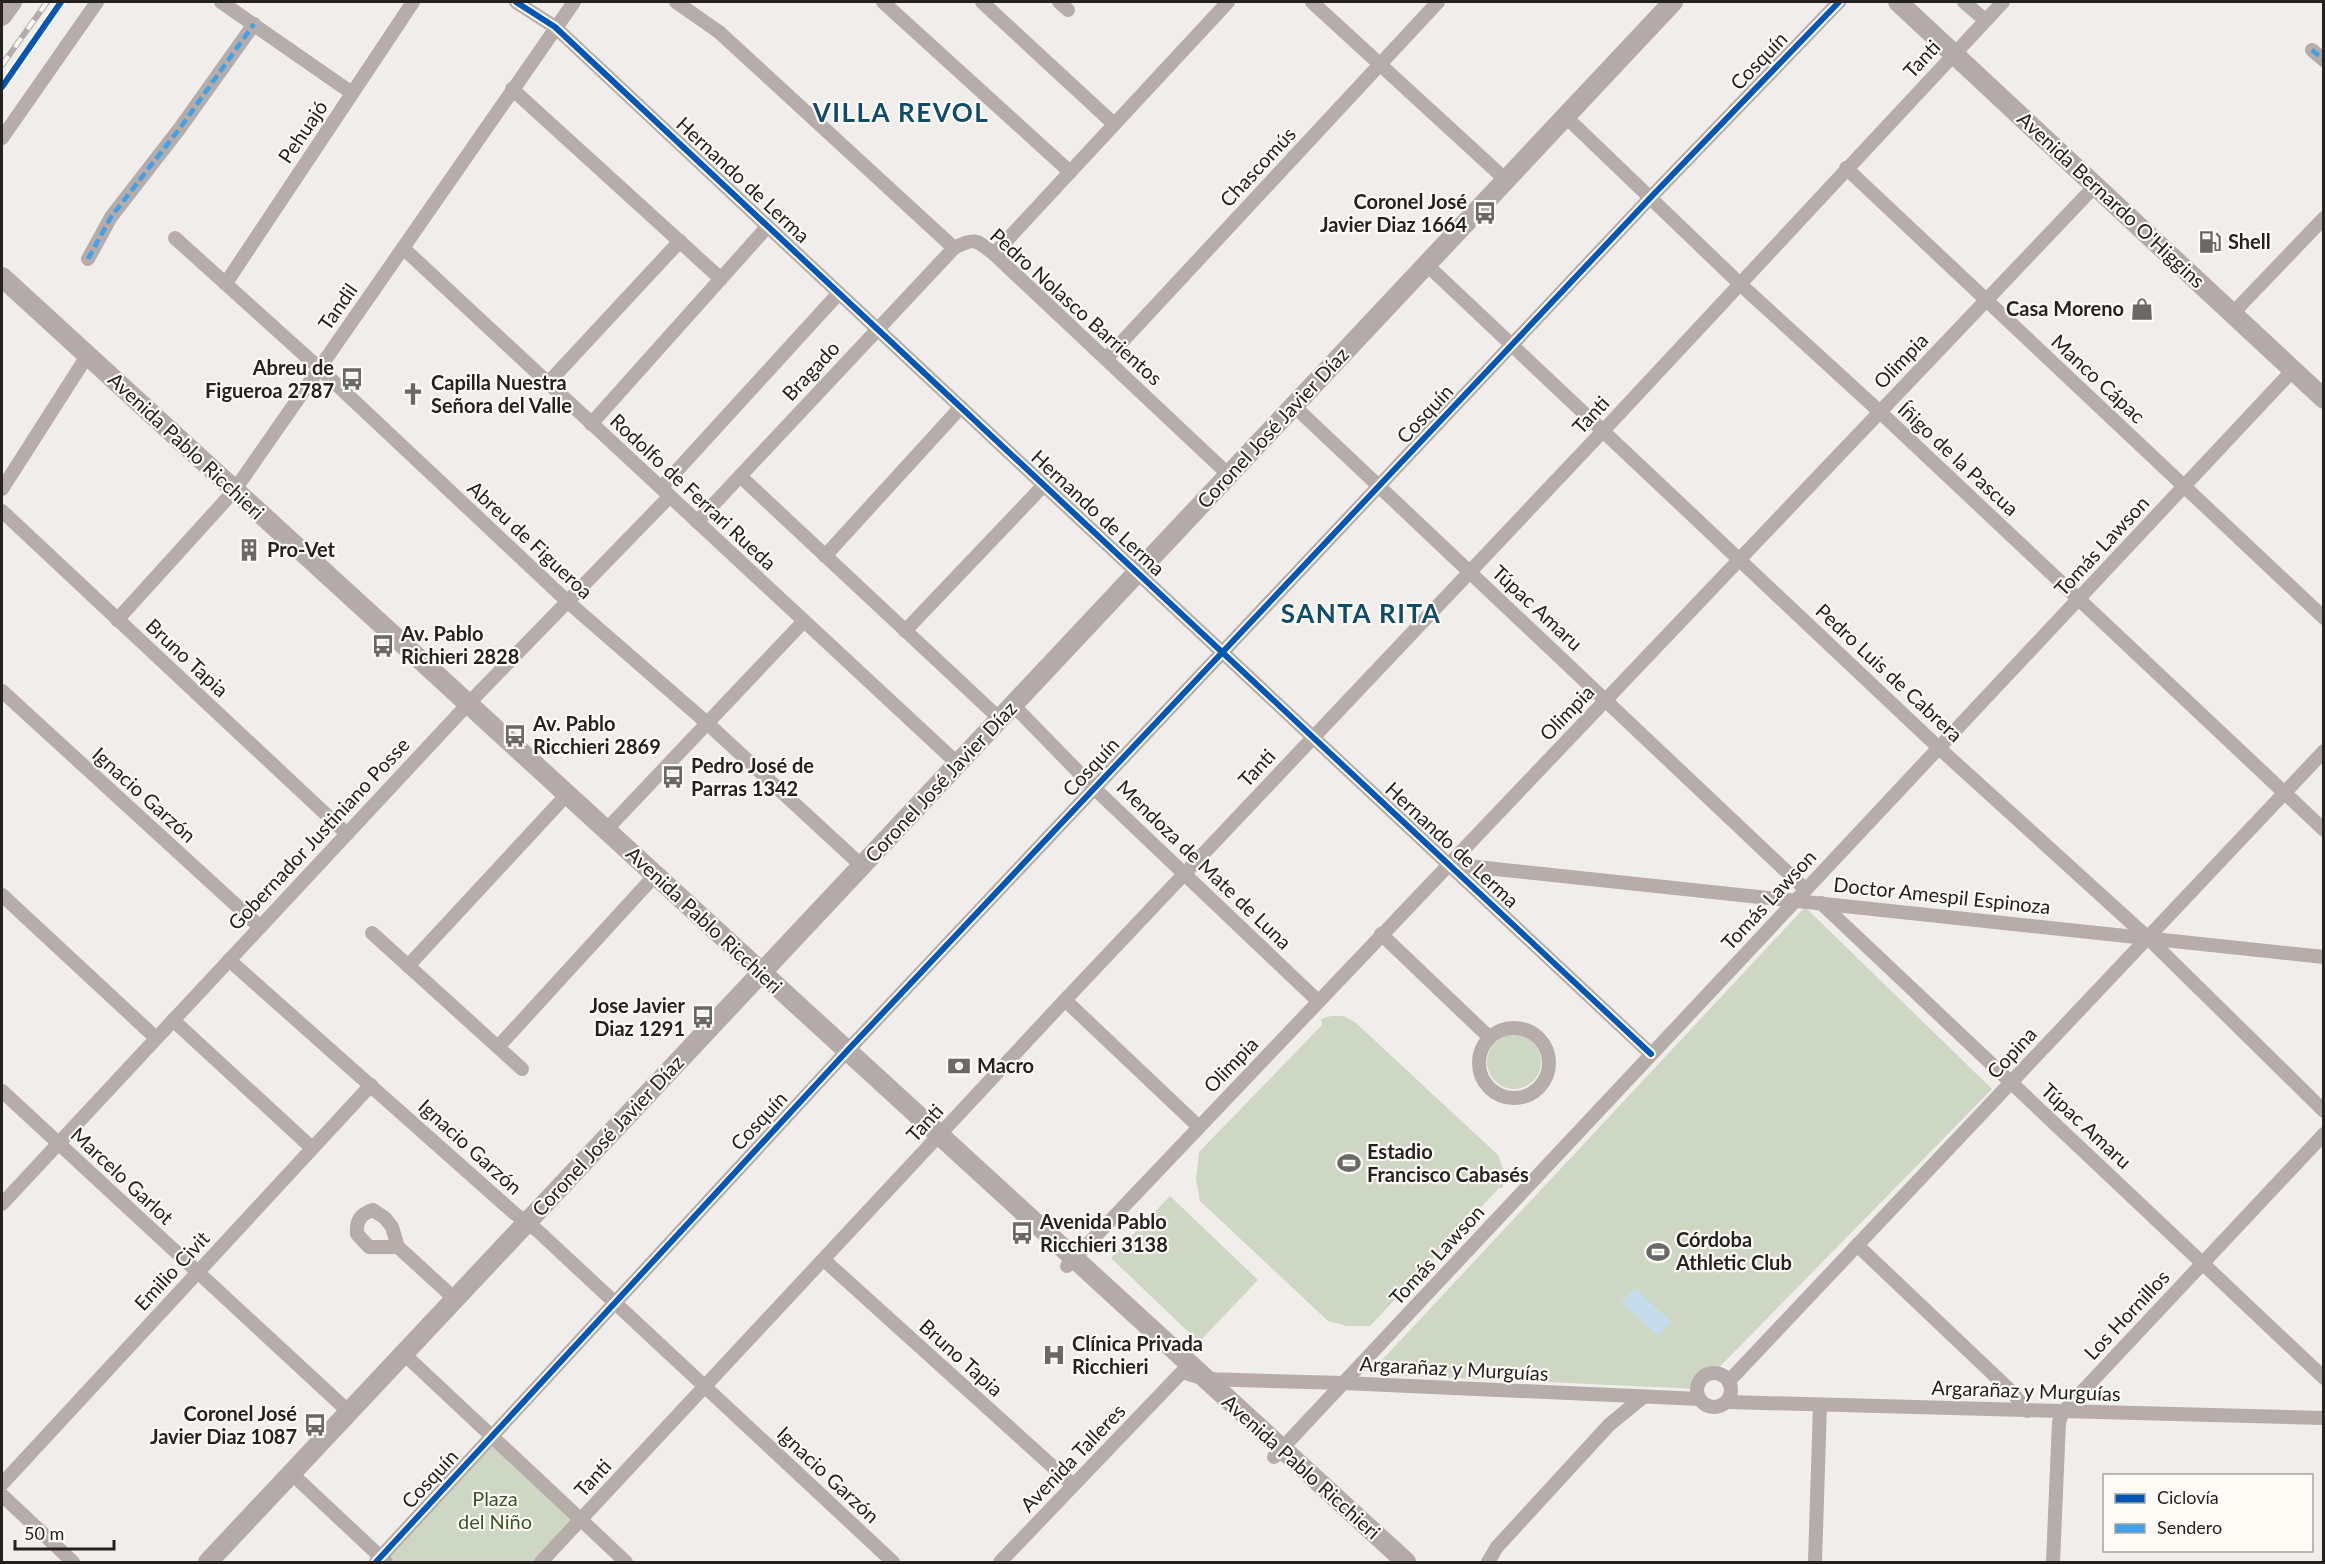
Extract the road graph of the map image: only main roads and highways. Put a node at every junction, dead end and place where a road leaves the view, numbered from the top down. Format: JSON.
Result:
{"nodes":[{"id":1,"x":12,"y":2,"type":"edge"},
{"id":2,"x":1673,"y":2,"type":"edge"},
{"id":3,"x":1898,"y":2,"type":"edge"},
{"id":4,"x":2,"y":16,"type":"edge"},
{"id":5,"x":2,"y":277,"type":"edge"},
{"id":6,"x":2,"y":287,"type":"edge"},
{"id":7,"x":85,"y":359,"type":"junction"},
{"id":8,"x":2324,"y":399,"type":"edge"},
{"id":9,"x":464,"y":708,"type":"junction"},
{"id":10,"x":758,"y":977,"type":"junction"},
{"id":11,"x":1070,"y":1262,"type":"junction"},
{"id":12,"x":1278,"y":1453,"type":"junction"},
{"id":13,"x":208,"y":1563,"type":"edge"},
{"id":14,"x":1389,"y":1563,"type":"edge"},
{"id":15,"x":1406,"y":1563,"type":"edge"}],
"edges":[{"from":1,"to":4,"type":"main road"},
{"from":2,"to":10,"type":"main road","name":"Coronel José Javier Díaz"},
{"from":3,"to":8,"type":"main road","name":"Avenida Bernardo O'Higgins"},
{"from":5,"to":7,"type":"main road","name":"Avenida Pablo Ricchieri"},
{"from":6,"to":7,"type":"main road","name":"Avenida Pablo Ricchieri"},
{"from":7,"to":9,"type":"main road","name":"Avenida Pablo Ricchieri"},
{"from":9,"to":10,"type":"main road","name":"Avenida Pablo Ricchieri"},
{"from":9,"to":10,"type":"main road","name":"Avenida Pablo Ricchieri"},
{"from":10,"to":11,"type":"main road","name":"Avenida Pablo Ricchieri"},
{"from":10,"to":13,"type":"main road","name":"Coronel José Javier Díaz"},
{"from":11,"to":12,"type":"main road","name":"Avenida Pablo Ricchieri"},
{"from":11,"to":12,"type":"main road","name":"Avenida Pablo Ricchieri"},
{"from":12,"to":14,"type":"main road","name":"Avenida Pablo Ricchieri"},
{"from":12,"to":15,"type":"main road","name":"Avenida Pablo Ricchieri"}]}
